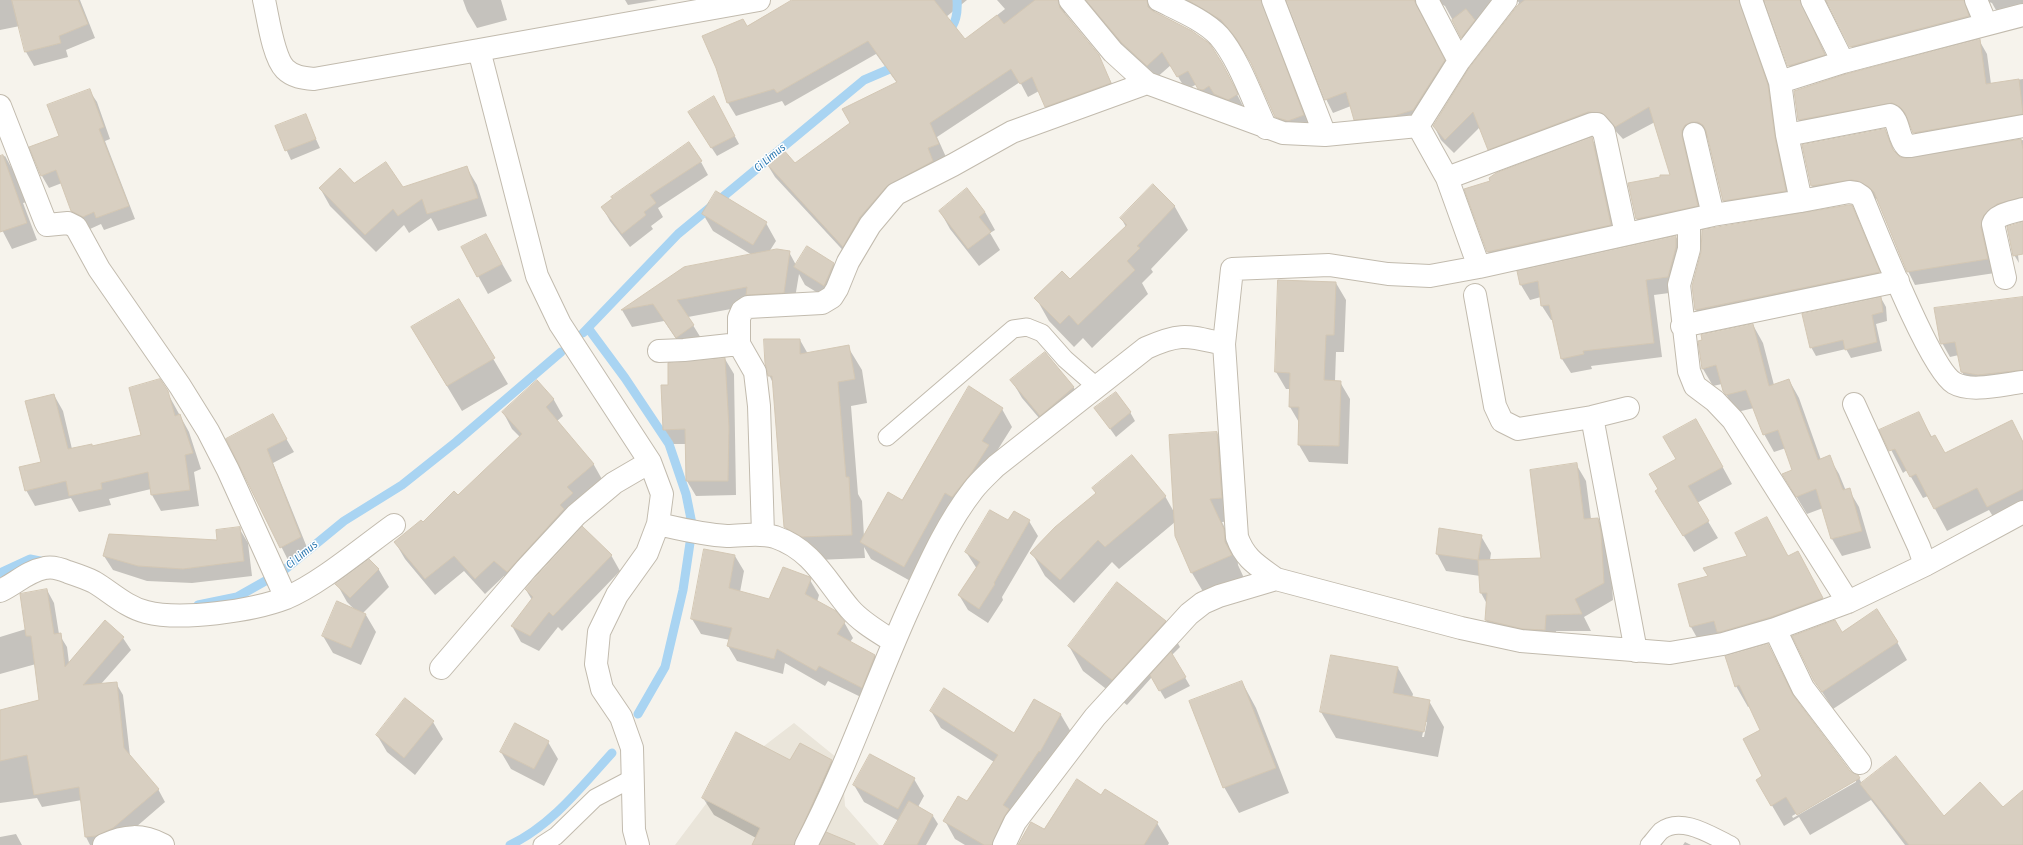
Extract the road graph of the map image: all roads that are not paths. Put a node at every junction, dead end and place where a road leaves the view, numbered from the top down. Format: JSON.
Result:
{"nodes":[{"id":1,"x":264,"y":0,"type":"edge"},
{"id":2,"x":759,"y":0,"type":"edge"},
{"id":3,"x":1070,"y":0,"type":"edge"},
{"id":4,"x":1159,"y":0,"type":"edge"},
{"id":5,"x":1273,"y":0,"type":"edge"},
{"id":6,"x":1427,"y":0,"type":"edge"},
{"id":7,"x":1506,"y":0,"type":"edge"},
{"id":8,"x":1751,"y":0,"type":"edge"},
{"id":9,"x":1812,"y":0,"type":"edge"},
{"id":10,"x":1976,"y":0,"type":"edge"},
{"id":11,"x":2023,"y":15,"type":"edge"},
{"id":12,"x":1986,"y":24,"type":"junction"},
{"id":13,"x":478,"y":50,"type":"junction"},
{"id":14,"x":1459,"y":61,"type":"junction"},
{"id":15,"x":1843,"y":62,"type":"junction"},
{"id":16,"x":1780,"y":82,"type":"junction"},
{"id":17,"x":1147,"y":83,"type":"junction"},
{"id":18,"x":0,"y":106,"type":"edge"},
{"id":19,"x":1418,"y":126,"type":"junction"},
{"id":20,"x":2023,"y":126,"type":"edge"},
{"id":21,"x":1266,"y":128,"type":"junction"},
{"id":22,"x":1694,"y":134,"type":"dead end"},
{"id":23,"x":1325,"y":135,"type":"junction"},
{"id":24,"x":1787,"y":135,"type":"junction"},
{"id":25,"x":1447,"y":178,"type":"junction"},
{"id":26,"x":1801,"y":202,"type":"junction"},
{"id":27,"x":2023,"y":209,"type":"edge"},
{"id":28,"x":1713,"y":215,"type":"junction"},
{"id":29,"x":1689,"y":221,"type":"junction"},
{"id":30,"x":1626,"y":234,"type":"junction"},
{"id":31,"x":1480,"y":267,"type":"junction"},
{"id":32,"x":2005,"y":278,"type":"dead end"},
{"id":33,"x":1898,"y":281,"type":"junction"},
{"id":34,"x":1475,"y":295,"type":"dead end"},
{"id":35,"x":1682,"y":326,"type":"junction"},
{"id":36,"x":739,"y":344,"type":"junction"},
{"id":37,"x":1224,"y":344,"type":"junction"},
{"id":38,"x":659,"y":351,"type":"dead end"},
{"id":39,"x":2023,"y":382,"type":"edge"},
{"id":40,"x":1097,"y":387,"type":"junction"},
{"id":41,"x":1854,"y":404,"type":"dead end"},
{"id":42,"x":1628,"y":408,"type":"dead end"},
{"id":43,"x":1592,"y":417,"type":"junction"},
{"id":44,"x":887,"y":437,"type":"dead end"},
{"id":45,"x":650,"y":462,"type":"junction"},
{"id":46,"x":2023,"y":512,"type":"edge"},
{"id":47,"x":658,"y":524,"type":"junction"},
{"id":48,"x":394,"y":525,"type":"dead end"},
{"id":49,"x":763,"y":534,"type":"junction"},
{"id":50,"x":1925,"y":565,"type":"junction"},
{"id":51,"x":1276,"y":579,"type":"junction"},
{"id":52,"x":0,"y":592,"type":"edge"},
{"id":53,"x":286,"y":598,"type":"junction"},
{"id":54,"x":1848,"y":602,"type":"junction"},
{"id":55,"x":1775,"y":629,"type":"junction"},
{"id":56,"x":894,"y":642,"type":"junction"},
{"id":57,"x":1636,"y":651,"type":"junction"},
{"id":58,"x":441,"y":668,"type":"dead end"},
{"id":59,"x":1860,"y":763,"type":"dead end"},
{"id":60,"x":633,"y":778,"type":"junction"},
{"id":61,"x":104,"y":845,"type":"edge"},
{"id":62,"x":163,"y":845,"type":"edge"},
{"id":63,"x":542,"y":845,"type":"edge"},
{"id":64,"x":638,"y":845,"type":"edge"},
{"id":65,"x":806,"y":845,"type":"edge"},
{"id":66,"x":1004,"y":845,"type":"edge"},
{"id":67,"x":1649,"y":845,"type":"edge"},
{"id":68,"x":1731,"y":845,"type":"edge"}],
"edges":[{"from":1,"to":13,"type":"street"},
{"from":2,"to":13,"type":"street"},
{"from":3,"to":17,"type":"street"},
{"from":4,"to":21,"type":"street"},
{"from":5,"to":23,"type":"street"},
{"from":6,"to":14,"type":"street"},
{"from":7,"to":14,"type":"street"},
{"from":8,"to":16,"type":"street"},
{"from":9,"to":15,"type":"street"},
{"from":10,"to":12,"type":"street"},
{"from":11,"to":12,"type":"street"},
{"from":12,"to":15,"type":"street"},
{"from":13,"to":45,"type":"street"},
{"from":14,"to":19,"type":"street"},
{"from":15,"to":16,"type":"street"},
{"from":16,"to":24,"type":"street"},
{"from":17,"to":21,"type":"street"},
{"from":17,"to":36,"type":"street"},
{"from":18,"to":53,"type":"street"},
{"from":19,"to":23,"type":"street"},
{"from":19,"to":25,"type":"street"},
{"from":20,"to":24,"type":"street"},
{"from":21,"to":23,"type":"street"},
{"from":22,"to":28,"type":"street"},
{"from":24,"to":26,"type":"street"},
{"from":25,"to":30,"type":"street"},
{"from":25,"to":31,"type":"street"},
{"from":26,"to":28,"type":"street"},
{"from":26,"to":33,"type":"street"},
{"from":27,"to":32,"type":"street"},
{"from":28,"to":29,"type":"street"},
{"from":29,"to":30,"type":"street"},
{"from":29,"to":35,"type":"street"},
{"from":30,"to":31,"type":"street"},
{"from":31,"to":37,"type":"street"},
{"from":33,"to":35,"type":"street"},
{"from":33,"to":39,"type":"street"},
{"from":34,"to":43,"type":"street"},
{"from":35,"to":54,"type":"street"},
{"from":36,"to":38,"type":"street"},
{"from":36,"to":49,"type":"street"},
{"from":37,"to":40,"type":"street"},
{"from":37,"to":51,"type":"street"},
{"from":40,"to":44,"type":"lane"},
{"from":40,"to":56,"type":"street"},
{"from":41,"to":50,"type":"street"},
{"from":42,"to":43,"type":"street"},
{"from":43,"to":57,"type":"street"},
{"from":45,"to":47,"type":"street"},
{"from":45,"to":58,"type":"street"},
{"from":46,"to":50,"type":"street"},
{"from":47,"to":49,"type":"street"},
{"from":47,"to":60,"type":"street"},
{"from":48,"to":53,"type":"street"},
{"from":49,"to":56,"type":"street"},
{"from":50,"to":54,"type":"street"},
{"from":51,"to":57,"type":"street"},
{"from":51,"to":66,"type":"street"},
{"from":52,"to":53,"type":"street"},
{"from":54,"to":55,"type":"street"},
{"from":55,"to":57,"type":"street"},
{"from":55,"to":59,"type":"street"},
{"from":56,"to":65,"type":"street"},
{"from":60,"to":63,"type":"lane"},
{"from":60,"to":64,"type":"street"},
{"from":61,"to":62,"type":"street"},
{"from":67,"to":68,"type":"lane"}]}
